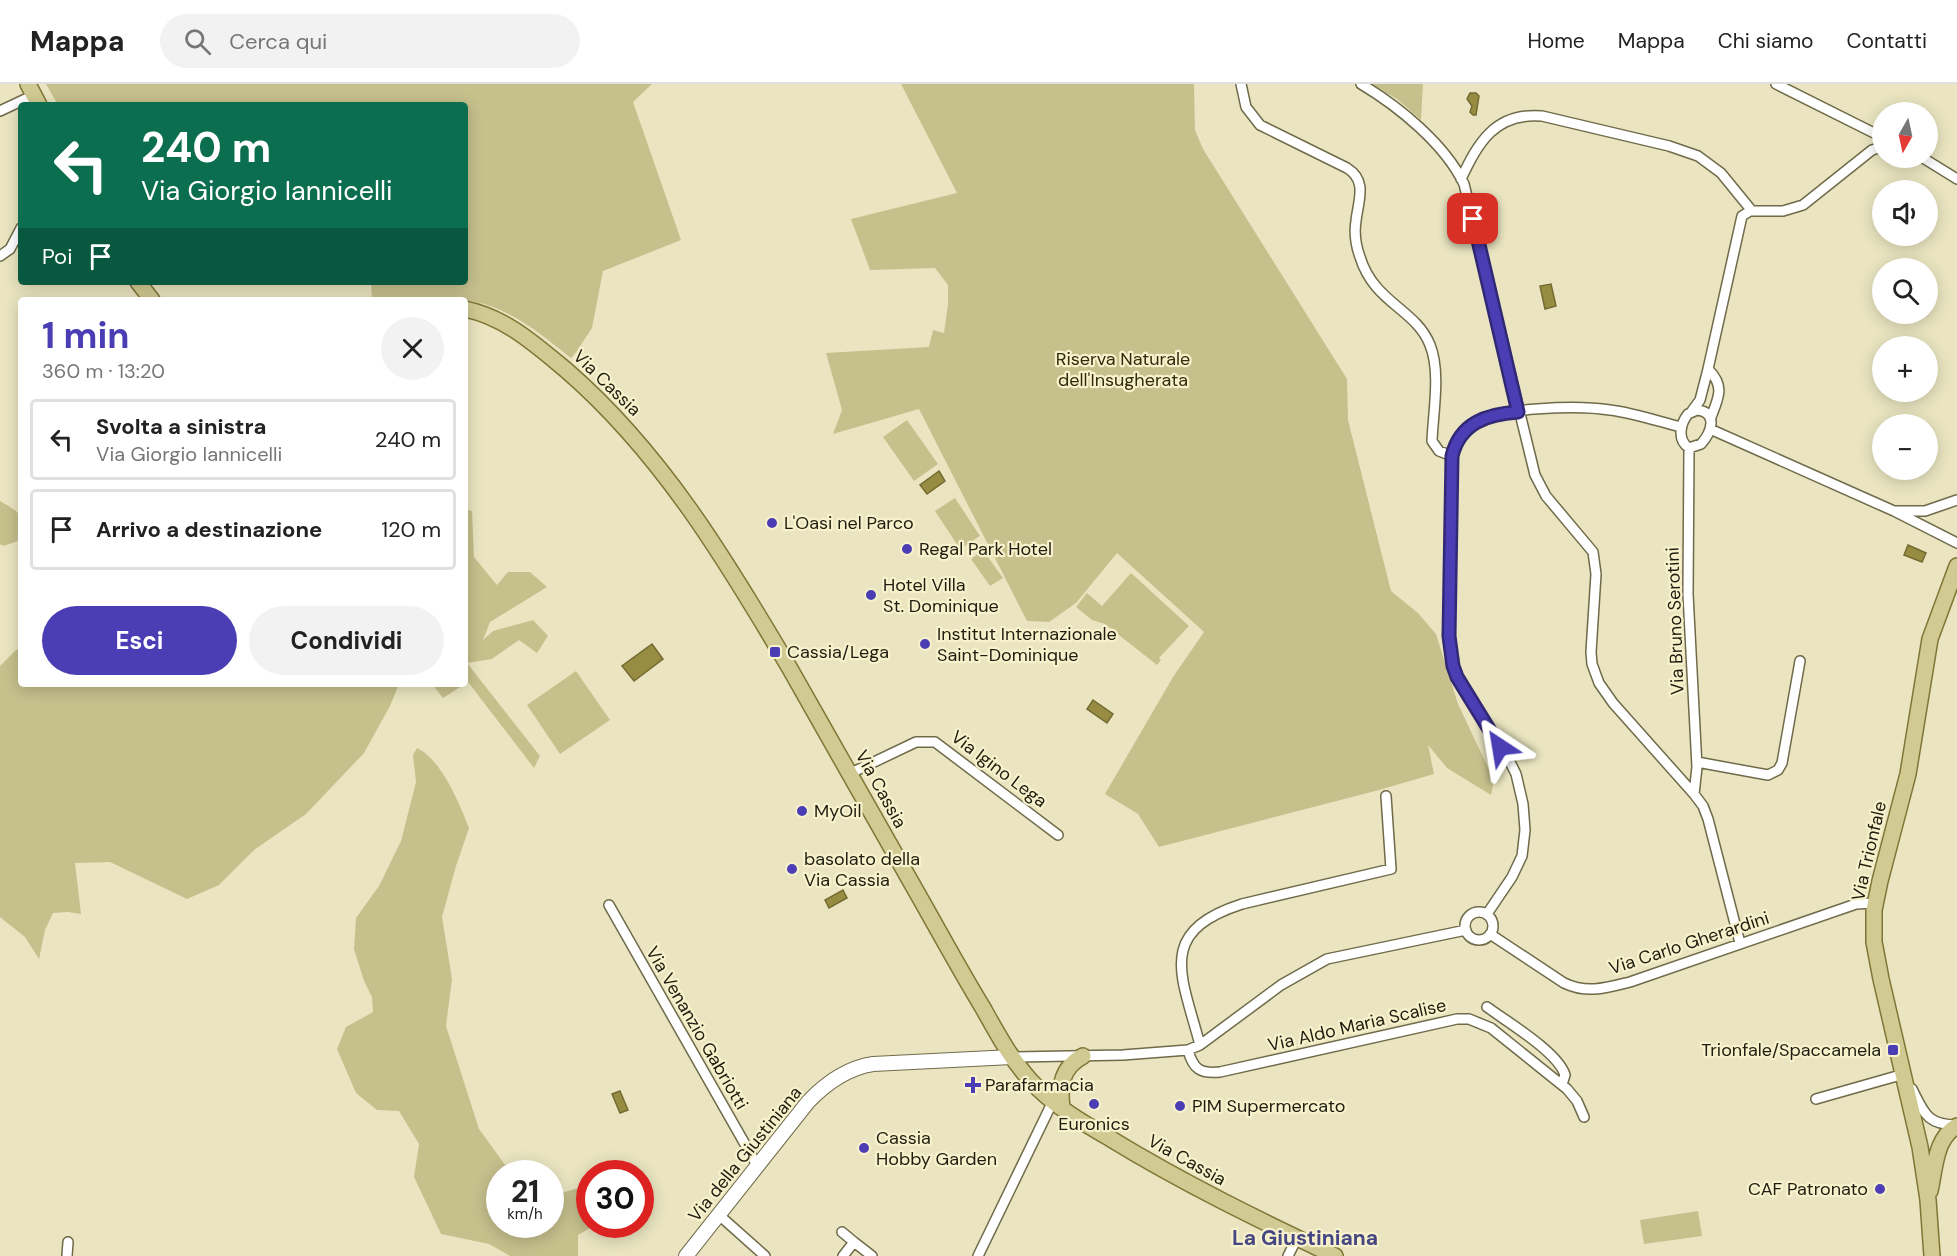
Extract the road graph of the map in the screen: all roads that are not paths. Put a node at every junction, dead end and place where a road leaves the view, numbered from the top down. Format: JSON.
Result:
{"nodes":[{"id":1,"x":1241,"y":84,"type":"edge"},
{"id":2,"x":1361,"y":84,"type":"edge"},
{"id":3,"x":1776,"y":84,"type":"edge"},
{"id":4,"x":34,"y":95,"type":"edge"},
{"id":5,"x":19,"y":102,"type":"edge"},
{"id":6,"x":18,"y":103,"type":"edge"},
{"id":7,"x":0,"y":111,"type":"edge"},
{"id":8,"x":1872,"y":132,"type":"edge"},
{"id":9,"x":1872,"y":150,"type":"edge"},
{"id":10,"x":1938,"y":167,"type":"edge"},
{"id":11,"x":1957,"y":178,"type":"edge"},
{"id":12,"x":1461,"y":179,"type":"junction"},
{"id":13,"x":1752,"y":211,"type":"junction"},
{"id":14,"x":18,"y":234,"type":"edge"},
{"id":15,"x":0,"y":256,"type":"edge"},
{"id":16,"x":140,"y":285,"type":"edge"},
{"id":17,"x":150,"y":297,"type":"edge"},
{"id":18,"x":468,"y":310,"type":"edge"},
{"id":19,"x":1708,"y":369,"type":"junction"},
{"id":20,"x":1692,"y":411,"type":"junction"},
{"id":21,"x":1518,"y":412,"type":"junction"},
{"id":22,"x":1711,"y":417,"type":"junction"},
{"id":23,"x":1681,"y":427,"type":"junction"},
{"id":24,"x":1710,"y":429,"type":"junction"},
{"id":25,"x":1689,"y":448,"type":"junction"},
{"id":26,"x":1452,"y":456,"type":"junction"},
{"id":27,"x":1957,"y":500,"type":"edge"},
{"id":28,"x":1894,"y":511,"type":"junction"},
{"id":29,"x":1957,"y":543,"type":"edge"},
{"id":30,"x":1957,"y":566,"type":"edge"},
{"id":31,"x":1800,"y":661,"type":"dead end"},
{"id":32,"x":1697,"y":762,"type":"junction"},
{"id":33,"x":850,"y":773,"type":"junction"},
{"id":34,"x":1694,"y":794,"type":"junction"},
{"id":35,"x":1386,"y":796,"type":"dead end"},
{"id":36,"x":1058,"y":835,"type":"dead end"},
{"id":37,"x":1875,"y":903,"type":"junction"},
{"id":38,"x":609,"y":905,"type":"dead end"},
{"id":39,"x":1487,"y":914,"type":"junction"},
{"id":40,"x":1466,"y":930,"type":"junction"},
{"id":41,"x":1490,"y":934,"type":"junction"},
{"id":42,"x":1740,"y":944,"type":"junction"},
{"id":43,"x":1486,"y":1008,"type":"dead end"},
{"id":44,"x":1200,"y":1045,"type":"junction"},
{"id":45,"x":1188,"y":1050,"type":"junction"},
{"id":46,"x":1083,"y":1056,"type":"junction"},
{"id":47,"x":1012,"y":1057,"type":"junction"},
{"id":48,"x":1904,"y":1074,"type":"junction"},
{"id":49,"x":1562,"y":1084,"type":"junction"},
{"id":50,"x":1816,"y":1099,"type":"dead end"},
{"id":51,"x":1058,"y":1104,"type":"junction"},
{"id":52,"x":1584,"y":1116,"type":"dead end"},
{"id":53,"x":1957,"y":1125,"type":"edge"},
{"id":54,"x":758,"y":1167,"type":"junction"},
{"id":55,"x":1928,"y":1200,"type":"junction"},
{"id":56,"x":719,"y":1215,"type":"junction"},
{"id":57,"x":842,"y":1232,"type":"dead end"},
{"id":58,"x":1297,"y":1238,"type":"junction"},
{"id":59,"x":68,"y":1242,"type":"dead end"},
{"id":60,"x":854,"y":1242,"type":"junction"},
{"id":61,"x":67,"y":1256,"type":"edge"},
{"id":62,"x":686,"y":1256,"type":"edge"},
{"id":63,"x":765,"y":1256,"type":"edge"},
{"id":64,"x":843,"y":1256,"type":"edge"},
{"id":65,"x":872,"y":1256,"type":"edge"},
{"id":66,"x":978,"y":1256,"type":"edge"},
{"id":67,"x":1288,"y":1256,"type":"edge"},
{"id":68,"x":1335,"y":1256,"type":"edge"},
{"id":69,"x":1932,"y":1256,"type":"edge"}],
"edges":[{"from":1,"to":26,"type":"street"},
{"from":2,"to":12,"type":"street"},
{"from":3,"to":8,"type":"street"},
{"from":4,"to":5,"type":"street"},
{"from":6,"to":7,"type":"street"},
{"from":9,"to":13,"type":"street"},
{"from":10,"to":11,"type":"street"},
{"from":12,"to":13,"type":"street"},
{"from":12,"to":21,"type":"street"},
{"from":13,"to":19,"type":"street"},
{"from":14,"to":15,"type":"street"},
{"from":16,"to":17,"type":"main road"},
{"from":18,"to":33,"type":"main road","name":"Via Cassia"},
{"from":19,"to":20,"type":"street"},
{"from":19,"to":22,"type":"street"},
{"from":20,"to":22,"type":"street"},
{"from":20,"to":23,"type":"street"},
{"from":21,"to":23,"type":"street"},
{"from":21,"to":26,"type":"street"},
{"from":21,"to":34,"type":"street"},
{"from":22,"to":24,"type":"street"},
{"from":23,"to":25,"type":"street"},
{"from":24,"to":25,"type":"street"},
{"from":24,"to":28,"type":"street"},
{"from":25,"to":32,"type":"street","name":"Via Bruno Serotini"},
{"from":26,"to":39,"type":"street"},
{"from":27,"to":28,"type":"street"},
{"from":28,"to":29,"type":"street"},
{"from":30,"to":37,"type":"main road","name":"Via Trionfale"},
{"from":31,"to":32,"type":"street"},
{"from":32,"to":34,"type":"street","name":"Via Bruno Serotini"},
{"from":33,"to":36,"type":"street","name":"Via Igino Lega"},
{"from":33,"to":47,"type":"main road","name":"Via Cassia"},
{"from":34,"to":42,"type":"street"},
{"from":35,"to":44,"type":"street"},
{"from":37,"to":42,"type":"street","name":"Via Carlo Gherardini"},
{"from":37,"to":48,"type":"main road","name":"Via Trionfale"},
{"from":38,"to":54,"type":"street","name":"Via Venanzio Gabriotti"},
{"from":39,"to":40,"type":"street"},
{"from":39,"to":41,"type":"street"},
{"from":40,"to":41,"type":"street"},
{"from":40,"to":44,"type":"street"},
{"from":41,"to":42,"type":"street","name":"Via Carlo Gherardini"},
{"from":43,"to":49,"type":"street","name":"Via Aldo Maria Scalise"},
{"from":44,"to":45,"type":"street"},
{"from":45,"to":46,"type":"street"},
{"from":45,"to":49,"type":"street","name":"Via Aldo Maria Scalise"},
{"from":46,"to":47,"type":"street"},
{"from":46,"to":51,"type":"main road"},
{"from":47,"to":51,"type":"main road","name":"Via Cassia"},
{"from":47,"to":54,"type":"street","name":"Via della Giustiniana"},
{"from":48,"to":50,"type":"street"},
{"from":48,"to":53,"type":"street"},
{"from":48,"to":55,"type":"main road","name":"Via Trionfale"},
{"from":49,"to":52,"type":"street","name":"Via Aldo Maria Scalise"},
{"from":51,"to":58,"type":"main road","name":"Via Cassia"},
{"from":51,"to":66,"type":"street"},
{"from":53,"to":55,"type":"main road"},
{"from":54,"to":56,"type":"street","name":"Via della Giustiniana"},
{"from":55,"to":69,"type":"main road","name":"Via Trionfale"},
{"from":56,"to":62,"type":"street","name":"Via della Giustiniana"},
{"from":56,"to":63,"type":"street"},
{"from":57,"to":60,"type":"street"},
{"from":58,"to":67,"type":"street"},
{"from":58,"to":68,"type":"main road","name":"Via Cassia"},
{"from":59,"to":61,"type":"street"},
{"from":60,"to":64,"type":"street"},
{"from":60,"to":65,"type":"street"}]}
